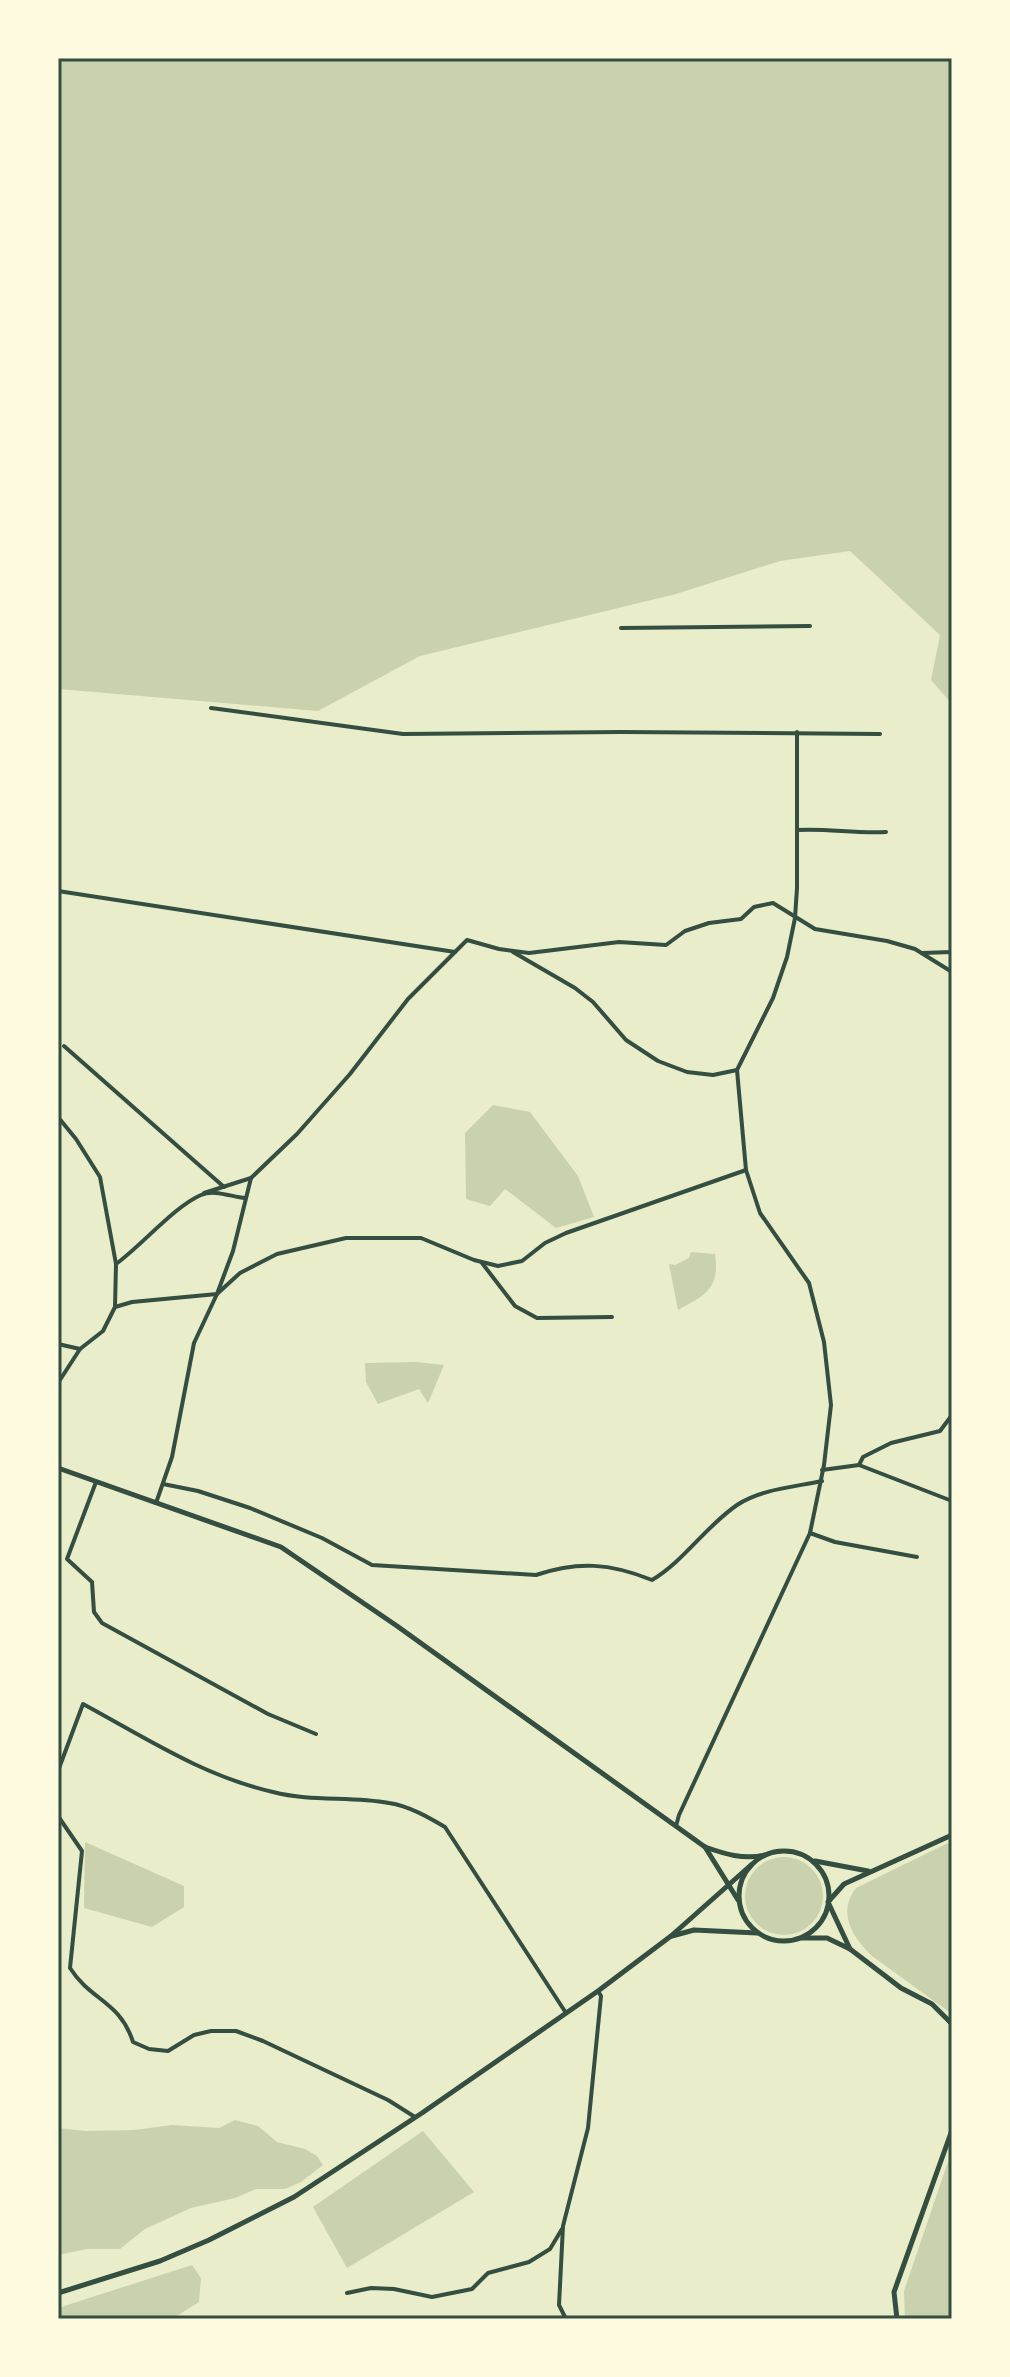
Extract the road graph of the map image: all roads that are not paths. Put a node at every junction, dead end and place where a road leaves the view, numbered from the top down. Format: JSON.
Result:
{"nodes":[{"id":1,"x":810,"y":626,"type":"dead end"},
{"id":2,"x":621,"y":628,"type":"dead end"},
{"id":3,"x":211,"y":708,"type":"dead end"},
{"id":4,"x":797,"y":732,"type":"junction"},
{"id":5,"x":880,"y":734,"type":"dead end"},
{"id":6,"x":797,"y":830,"type":"junction"},
{"id":7,"x":886,"y":832,"type":"dead end"},
{"id":8,"x":58,"y":891,"type":"edge"},
{"id":9,"x":795,"y":918,"type":"junction"},
{"id":10,"x":510,"y":951,"type":"junction"},
{"id":11,"x":455,"y":952,"type":"junction"},
{"id":12,"x":952,"y":952,"type":"edge"},
{"id":13,"x":922,"y":953,"type":"junction"},
{"id":14,"x":952,"y":972,"type":"edge"},
{"id":15,"x":64,"y":1046,"type":"dead end"},
{"id":16,"x":737,"y":1070,"type":"junction"},
{"id":17,"x":58,"y":1117,"type":"edge"},
{"id":18,"x":746,"y":1170,"type":"junction"},
{"id":19,"x":251,"y":1178,"type":"junction"},
{"id":20,"x":224,"y":1187,"type":"junction"},
{"id":21,"x":202,"y":1194,"type":"junction"},
{"id":22,"x":245,"y":1198,"type":"junction"},
{"id":23,"x":480,"y":1261,"type":"junction"},
{"id":24,"x":116,"y":1264,"type":"junction"},
{"id":25,"x":217,"y":1294,"type":"junction"},
{"id":26,"x":115,"y":1307,"type":"junction"},
{"id":27,"x":612,"y":1317,"type":"dead end"},
{"id":28,"x":58,"y":1344,"type":"edge"},
{"id":29,"x":80,"y":1349,"type":"junction"},
{"id":30,"x":58,"y":1383,"type":"edge"},
{"id":31,"x":952,"y":1415,"type":"edge"},
{"id":32,"x":859,"y":1465,"type":"junction"},
{"id":33,"x":58,"y":1468,"type":"edge"},
{"id":34,"x":822,"y":1470,"type":"junction"},
{"id":35,"x":822,"y":1481,"type":"junction"},
{"id":36,"x":96,"y":1482,"type":"junction"},
{"id":37,"x":163,"y":1484,"type":"junction"},
{"id":38,"x":952,"y":1501,"type":"edge"},
{"id":39,"x":156,"y":1503,"type":"junction"},
{"id":40,"x":810,"y":1533,"type":"junction"},
{"id":41,"x":917,"y":1557,"type":"dead end"},
{"id":42,"x":316,"y":1734,"type":"dead end"},
{"id":43,"x":58,"y":1771,"type":"edge"},
{"id":44,"x":58,"y":1816,"type":"edge"},
{"id":45,"x":676,"y":1826,"type":"junction"},
{"id":46,"x":952,"y":1835,"type":"edge"},
{"id":47,"x":705,"y":1847,"type":"junction"},
{"id":48,"x":765,"y":1855,"type":"junction"},
{"id":49,"x":811,"y":1860,"type":"junction"},
{"id":50,"x":751,"y":1865,"type":"junction"},
{"id":51,"x":869,"y":1871,"type":"junction"},
{"id":52,"x":729,"y":1883,"type":"junction"},
{"id":53,"x":739,"y":1901,"type":"junction"},
{"id":54,"x":828,"y":1902,"type":"junction"},
{"id":55,"x":757,"y":1933,"type":"junction"},
{"id":56,"x":671,"y":1936,"type":"junction"},
{"id":57,"x":801,"y":1938,"type":"junction"},
{"id":58,"x":850,"y":1949,"type":"junction"},
{"id":59,"x":598,"y":1991,"type":"junction"},
{"id":60,"x":566,"y":2013,"type":"junction"},
{"id":61,"x":952,"y":2024,"type":"edge"},
{"id":62,"x":415,"y":2117,"type":"junction"},
{"id":63,"x":952,"y":2130,"type":"edge"},
{"id":64,"x":563,"y":2226,"type":"junction"},
{"id":65,"x":58,"y":2293,"type":"edge"},
{"id":66,"x":347,"y":2293,"type":"dead end"},
{"id":67,"x":566,"y":2319,"type":"edge"},
{"id":68,"x":897,"y":2319,"type":"edge"}],
"edges":[{"from":1,"to":2,"type":"street"},
{"from":3,"to":4,"type":"street"},
{"from":4,"to":5,"type":"street"},
{"from":4,"to":6,"type":"street"},
{"from":6,"to":7,"type":"street"},
{"from":6,"to":9,"type":"street"},
{"from":8,"to":11,"type":"street"},
{"from":9,"to":10,"type":"street"},
{"from":9,"to":13,"type":"street"},
{"from":9,"to":16,"type":"street"},
{"from":10,"to":11,"type":"street"},
{"from":10,"to":16,"type":"street"},
{"from":11,"to":19,"type":"street"},
{"from":12,"to":13,"type":"street"},
{"from":13,"to":14,"type":"street"},
{"from":15,"to":20,"type":"street"},
{"from":16,"to":18,"type":"street"},
{"from":17,"to":24,"type":"street"},
{"from":18,"to":23,"type":"street"},
{"from":18,"to":34,"type":"street"},
{"from":19,"to":20,"type":"street"},
{"from":19,"to":22,"type":"street"},
{"from":20,"to":21,"type":"street"},
{"from":21,"to":22,"type":"street"},
{"from":21,"to":24,"type":"street"},
{"from":22,"to":25,"type":"street"},
{"from":23,"to":25,"type":"street"},
{"from":23,"to":27,"type":"street"},
{"from":24,"to":26,"type":"street"},
{"from":25,"to":26,"type":"street"},
{"from":25,"to":37,"type":"street"},
{"from":26,"to":29,"type":"street"},
{"from":28,"to":29,"type":"street"},
{"from":29,"to":30,"type":"street"},
{"from":31,"to":32,"type":"street"},
{"from":32,"to":34,"type":"street"},
{"from":32,"to":38,"type":"street"},
{"from":33,"to":36,"type":"street"},
{"from":34,"to":35,"type":"street"},
{"from":35,"to":37,"type":"street"},
{"from":35,"to":40,"type":"street"},
{"from":36,"to":39,"type":"street"},
{"from":36,"to":42,"type":"street"},
{"from":37,"to":39,"type":"street"},
{"from":39,"to":45,"type":"street"},
{"from":40,"to":41,"type":"street"},
{"from":40,"to":45,"type":"street"},
{"from":43,"to":60,"type":"street"},
{"from":44,"to":62,"type":"street"},
{"from":45,"to":47,"type":"street"},
{"from":46,"to":51,"type":"street"},
{"from":47,"to":48,"type":"street"},
{"from":47,"to":52,"type":"street"},
{"from":48,"to":49,"type":"street"},
{"from":48,"to":50,"type":"street"},
{"from":49,"to":51,"type":"street"},
{"from":49,"to":54,"type":"street"},
{"from":50,"to":52,"type":"street"},
{"from":50,"to":53,"type":"street"},
{"from":51,"to":54,"type":"street"},
{"from":52,"to":53,"type":"street"},
{"from":52,"to":56,"type":"street"},
{"from":53,"to":55,"type":"street"},
{"from":54,"to":57,"type":"street"},
{"from":54,"to":58,"type":"street"},
{"from":55,"to":56,"type":"street"},
{"from":55,"to":57,"type":"street"},
{"from":56,"to":59,"type":"street"},
{"from":57,"to":58,"type":"street"},
{"from":58,"to":61,"type":"street"},
{"from":59,"to":60,"type":"street"},
{"from":59,"to":64,"type":"street"},
{"from":60,"to":62,"type":"street"},
{"from":62,"to":65,"type":"street"},
{"from":63,"to":68,"type":"street"},
{"from":64,"to":66,"type":"street"},
{"from":64,"to":67,"type":"street"}]}
